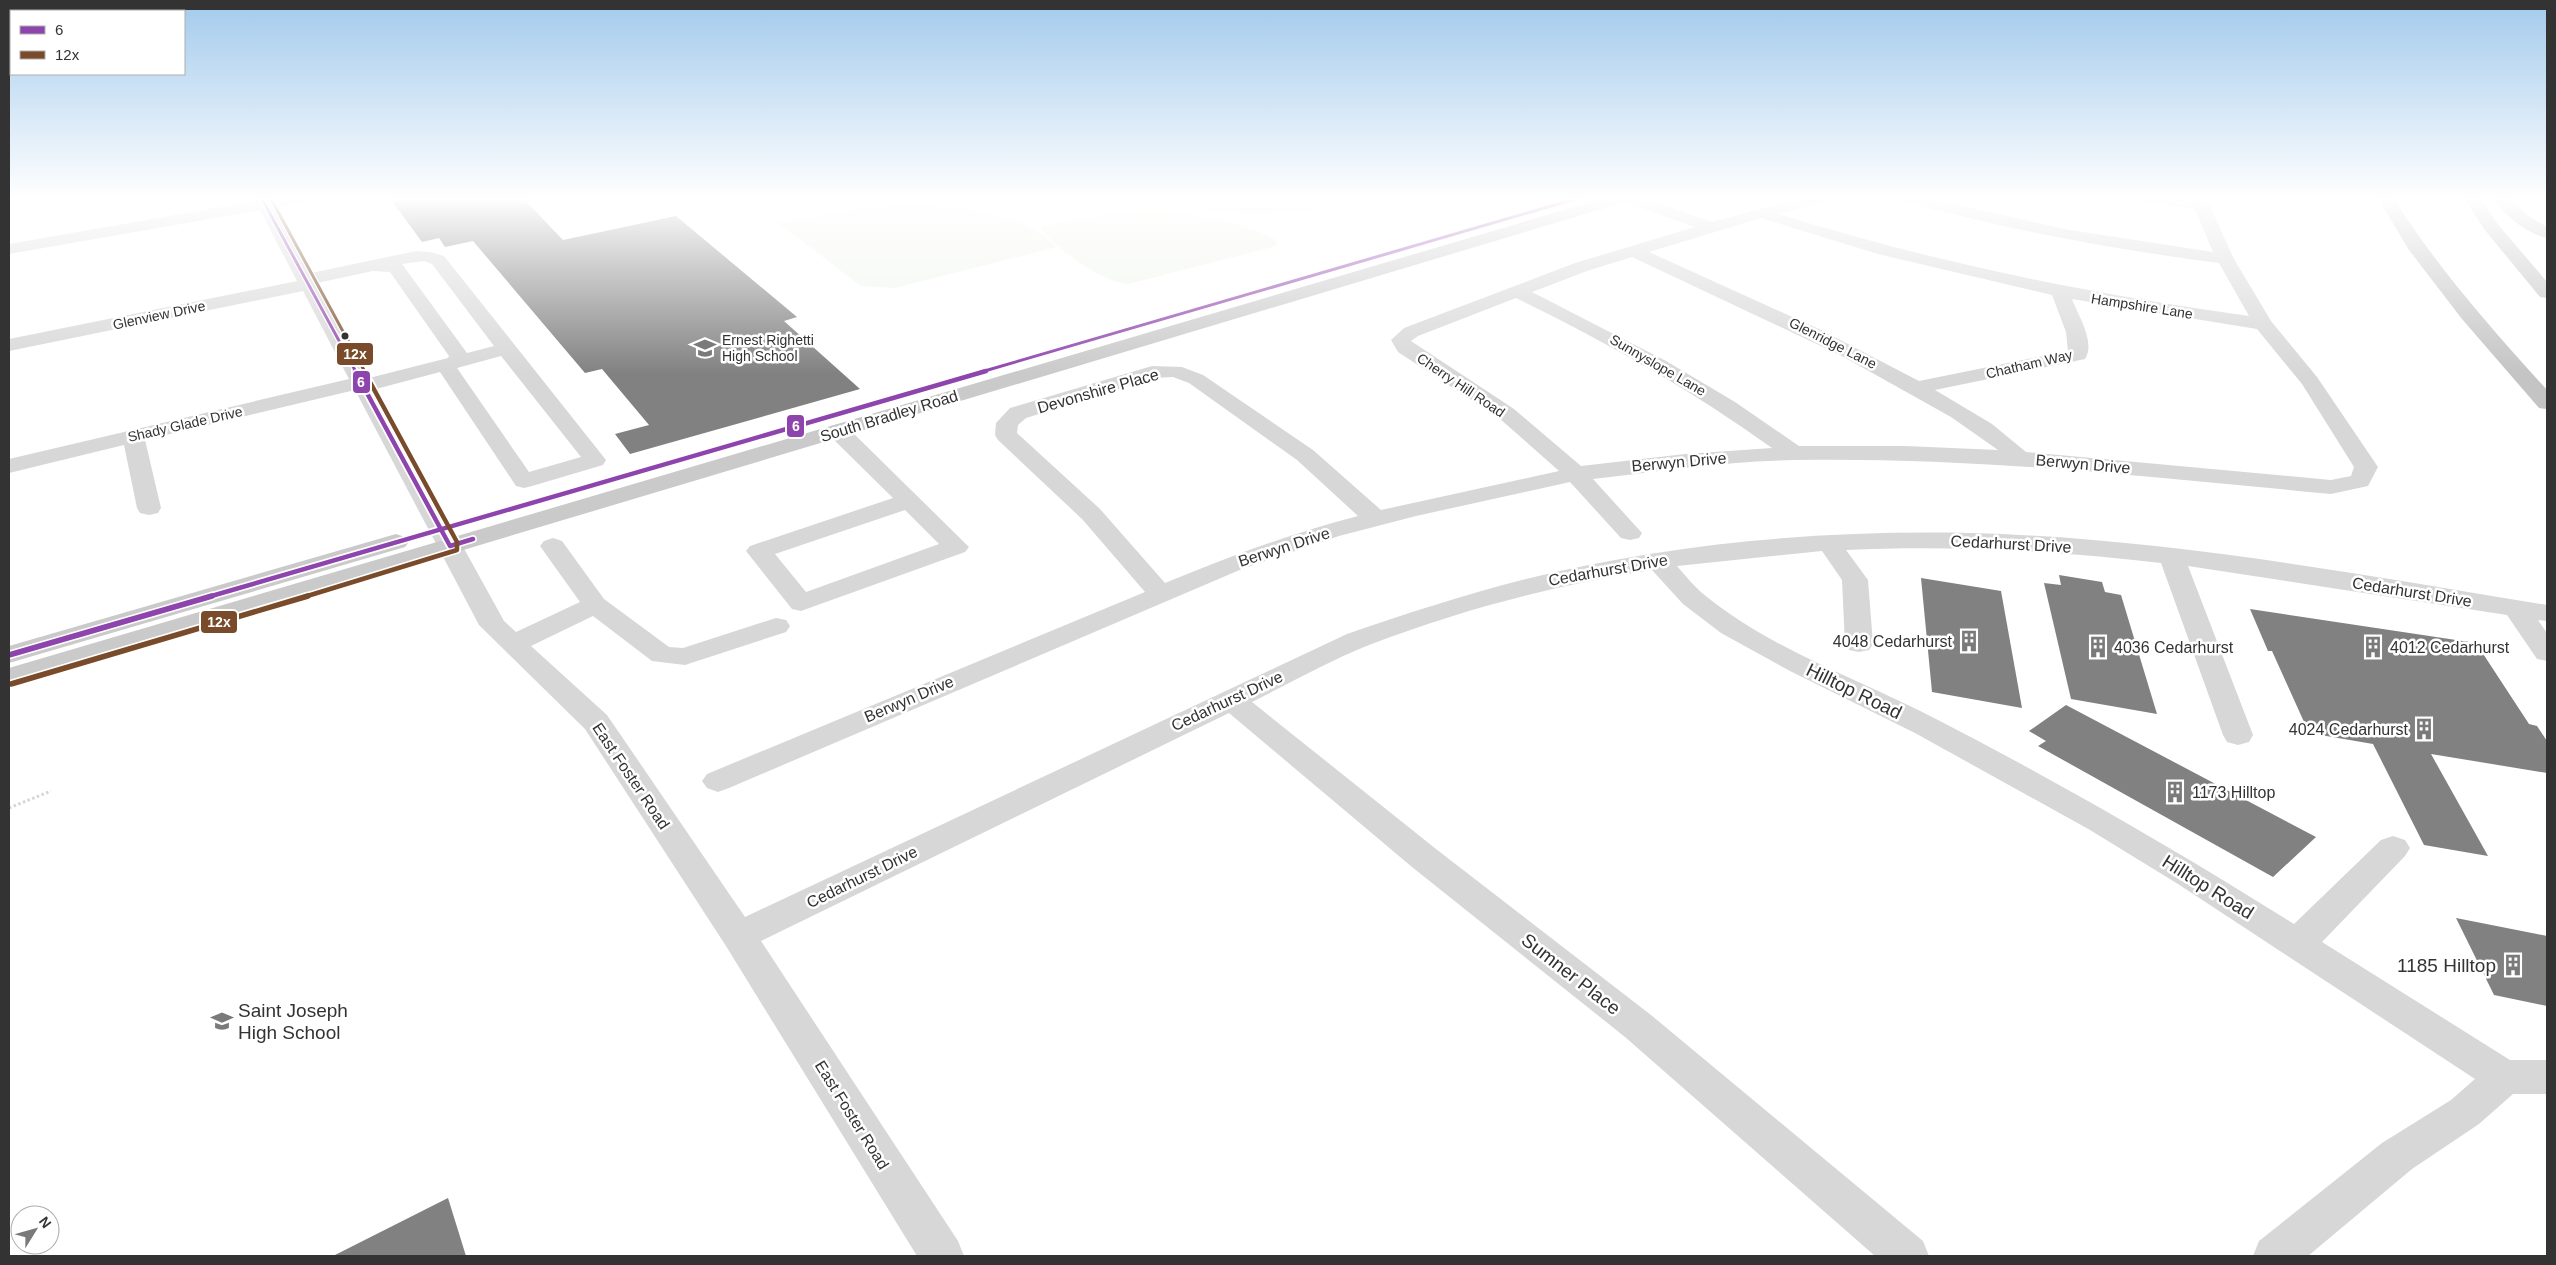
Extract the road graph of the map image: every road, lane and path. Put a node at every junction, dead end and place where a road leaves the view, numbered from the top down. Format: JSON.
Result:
{"nodes":[{"id":1,"x":293,"y":256,"type":"edge"},
{"id":2,"x":422,"y":256,"type":"edge"},
{"id":3,"x":433,"y":256,"type":"edge"},
{"id":4,"x":1386,"y":256,"type":"edge"},
{"id":5,"x":1423,"y":256,"type":"edge"},
{"id":6,"x":1618,"y":256,"type":"edge"},
{"id":7,"x":1644,"y":256,"type":"edge"},
{"id":8,"x":1903,"y":256,"type":"edge"},
{"id":9,"x":2206,"y":256,"type":"edge"},
{"id":10,"x":2224,"y":256,"type":"edge"},
{"id":11,"x":2424,"y":256,"type":"edge"},
{"id":12,"x":2516,"y":256,"type":"edge"},
{"id":13,"x":2225,"y":259,"type":"junction"},
{"id":14,"x":373,"y":266,"type":"junction"},
{"id":15,"x":307,"y":282,"type":"junction"},
{"id":16,"x":1515,"y":290,"type":"junction"},
{"id":17,"x":2061,"y":292,"type":"junction"},
{"id":18,"x":2547,"y":293,"type":"edge"},
{"id":19,"x":2263,"y":324,"type":"junction"},
{"id":20,"x":9,"y":345,"type":"edge"},
{"id":21,"x":506,"y":349,"type":"junction"},
{"id":22,"x":450,"y":363,"type":"junction"},
{"id":23,"x":362,"y":384,"type":"junction"},
{"id":24,"x":1916,"y":388,"type":"junction"},
{"id":25,"x":2547,"y":403,"type":"edge"},
{"id":26,"x":838,"y":431,"type":"junction"},
{"id":27,"x":133,"y":436,"type":"junction"},
{"id":28,"x":1794,"y":453,"type":"junction"},
{"id":29,"x":2019,"y":458,"type":"junction"},
{"id":30,"x":9,"y":466,"type":"edge"},
{"id":31,"x":1576,"y":474,"type":"junction"},
{"id":32,"x":908,"y":501,"type":"junction"},
{"id":33,"x":149,"y":508,"type":"dead end"},
{"id":34,"x":1376,"y":518,"type":"junction"},
{"id":35,"x":1630,"y":533,"type":"dead end"},
{"id":36,"x":446,"y":538,"type":"junction"},
{"id":37,"x":1828,"y":542,"type":"junction"},
{"id":38,"x":554,"y":546,"type":"dead end"},
{"id":39,"x":2172,"y":557,"type":"junction"},
{"id":40,"x":1658,"y":560,"type":"junction"},
{"id":41,"x":1160,"y":593,"type":"junction"},
{"id":42,"x":595,"y":605,"type":"junction"},
{"id":43,"x":2516,"y":608,"type":"junction"},
{"id":44,"x":2547,"y":613,"type":"edge"},
{"id":45,"x":776,"y":626,"type":"dead end"},
{"id":46,"x":514,"y":644,"type":"junction"},
{"id":47,"x":1859,"y":644,"type":"dead end"},
{"id":48,"x":2547,"y":653,"type":"edge"},
{"id":49,"x":9,"y":655,"type":"edge"},
{"id":50,"x":9,"y":677,"type":"edge"},
{"id":51,"x":1230,"y":699,"type":"junction"},
{"id":52,"x":2238,"y":734,"type":"dead end"},
{"id":53,"x":718,"y":781,"type":"dead end"},
{"id":54,"x":51,"y":791,"type":"dead end"},
{"id":55,"x":9,"y":808,"type":"edge"},
{"id":56,"x":2393,"y":848,"type":"dead end"},
{"id":57,"x":739,"y":936,"type":"junction"},
{"id":58,"x":2298,"y":944,"type":"junction"},
{"id":59,"x":2504,"y":1077,"type":"junction"},
{"id":60,"x":2547,"y":1077,"type":"edge"},
{"id":61,"x":942,"y":1256,"type":"edge"},
{"id":62,"x":1907,"y":1256,"type":"edge"},
{"id":63,"x":2275,"y":1256,"type":"edge"}],
"edges":[{"from":1,"to":15,"type":"street","name":"East Foster Road"},
{"from":2,"to":14,"type":"street","name":"Glenview Drive"},
{"from":3,"to":21,"type":"street","name":"Glenview Drive"},
{"from":4,"to":36,"type":"main road","name":"South Bradley Road"},
{"from":5,"to":26,"type":"main road","name":"South Bradley Road"},
{"from":6,"to":16,"type":"street","name":"Cherry Hill Road"},
{"from":7,"to":24,"type":"street","name":"Glenridge Lane"},
{"from":8,"to":17,"type":"street","name":"Hampshire Lane"},
{"from":9,"to":13,"type":"street"},
{"from":10,"to":13,"type":"street","name":"Berwyn Drive"},
{"from":11,"to":25,"type":"highway"},
{"from":12,"to":18,"type":"highway"},
{"from":13,"to":19,"type":"street","name":"Berwyn Drive"},
{"from":14,"to":15,"type":"street","name":"Glenview Drive"},
{"from":14,"to":22,"type":"street"},
{"from":15,"to":20,"type":"street","name":"Glenview Drive"},
{"from":15,"to":23,"type":"street","name":"East Foster Road"},
{"from":16,"to":28,"type":"street","name":"Sunnyslope Lane"},
{"from":16,"to":31,"type":"street","name":"Cherry Hill Road"},
{"from":17,"to":19,"type":"street","name":"Hampshire Lane"},
{"from":17,"to":24,"type":"street","name":"Chatham Way"},
{"from":19,"to":29,"type":"street","name":"Berwyn Drive"},
{"from":21,"to":22,"type":"street","name":"Shady Glade Drive"},
{"from":21,"to":22,"type":"street"},
{"from":22,"to":23,"type":"street","name":"Shady Glade Drive"},
{"from":23,"to":27,"type":"street","name":"Shady Glade Drive"},
{"from":23,"to":36,"type":"street","name":"East Foster Road"},
{"from":24,"to":29,"type":"street","name":"Glenridge Lane"},
{"from":26,"to":32,"type":"street"},
{"from":26,"to":36,"type":"main road","name":"South Bradley Road"},
{"from":27,"to":30,"type":"street","name":"Shady Glade Drive"},
{"from":27,"to":33,"type":"street"},
{"from":28,"to":29,"type":"street","name":"Berwyn Drive"},
{"from":28,"to":31,"type":"street","name":"Berwyn Drive"},
{"from":31,"to":34,"type":"street","name":"Berwyn Drive"},
{"from":31,"to":35,"type":"street","name":"Cherry Hill Road"},
{"from":32,"to":32,"type":"street"},
{"from":34,"to":41,"type":"street","name":"Berwyn Drive"},
{"from":34,"to":41,"type":"street","name":"Devonshire Place"},
{"from":36,"to":46,"type":"street","name":"East Foster Road"},
{"from":36,"to":49,"type":"main road","name":"South Bradley Road"},
{"from":36,"to":50,"type":"main road","name":"South Bradley Road"},
{"from":37,"to":39,"type":"street","name":"Cedarhurst Drive"},
{"from":37,"to":40,"type":"street","name":"Cedarhurst Drive"},
{"from":37,"to":47,"type":"street"},
{"from":38,"to":42,"type":"street"},
{"from":39,"to":43,"type":"street","name":"Cedarhurst Drive"},
{"from":39,"to":52,"type":"street"},
{"from":40,"to":51,"type":"street","name":"Cedarhurst Drive"},
{"from":40,"to":58,"type":"street","name":"Hilltop Road"},
{"from":41,"to":53,"type":"street","name":"Berwyn Drive"},
{"from":42,"to":45,"type":"street"},
{"from":42,"to":46,"type":"street"},
{"from":43,"to":44,"type":"street","name":"Cedarhurst Drive"},
{"from":43,"to":48,"type":"street"},
{"from":46,"to":57,"type":"street","name":"East Foster Road"},
{"from":51,"to":57,"type":"street","name":"Cedarhurst Drive"},
{"from":51,"to":62,"type":"street","name":"Sumner Place"},
{"from":54,"to":55,"type":"path"},
{"from":56,"to":58,"type":"street"},
{"from":57,"to":61,"type":"street","name":"East Foster Road"},
{"from":58,"to":59,"type":"street","name":"Hilltop Road"},
{"from":59,"to":60,"type":"street"},
{"from":59,"to":63,"type":"street"}]}
